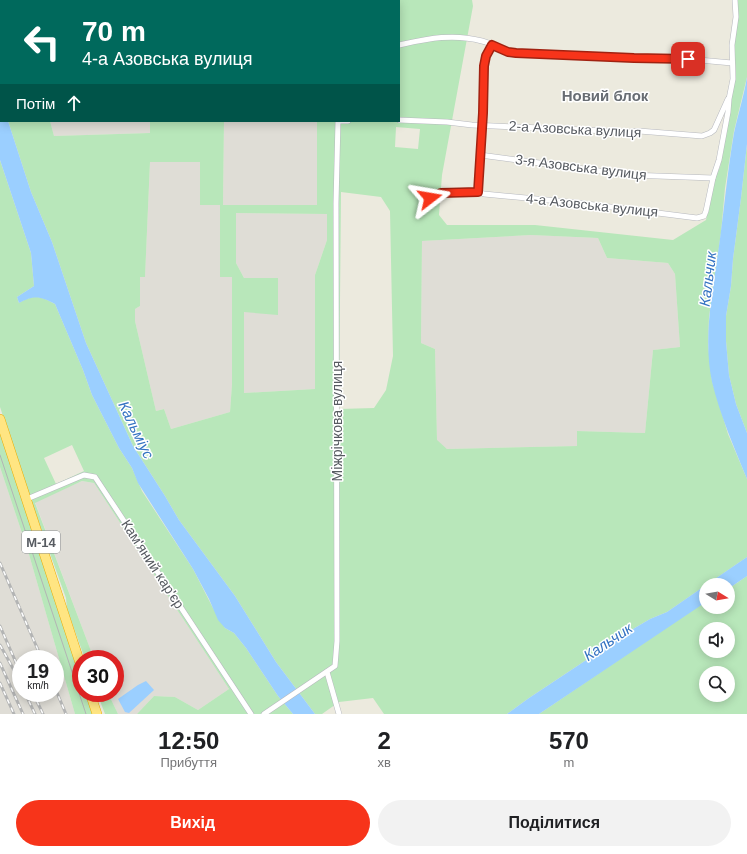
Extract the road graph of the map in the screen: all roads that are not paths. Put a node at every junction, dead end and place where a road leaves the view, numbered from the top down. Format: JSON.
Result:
{"nodes":[{"id":1,"x":735,"y":0,"type":"edge"},
{"id":2,"x":400,"y":45,"type":"edge"},
{"id":3,"x":492,"y":45,"type":"junction"},
{"id":4,"x":732,"y":63,"type":"junction"},
{"id":5,"x":729,"y":99,"type":"junction"},
{"id":6,"x":400,"y":120,"type":"edge"},
{"id":7,"x":339,"y":122,"type":"edge"},
{"id":8,"x":482,"y":125,"type":"junction"},
{"id":9,"x":480,"y":155,"type":"junction"},
{"id":10,"x":713,"y":178,"type":"junction"},
{"id":11,"x":478,"y":192,"type":"junction"},
{"id":12,"x":430,"y":198,"type":"dead end"},
{"id":13,"x":0,"y":419,"type":"edge"},
{"id":14,"x":27,"y":499,"type":"junction"},
{"id":15,"x":76,"y":650,"type":"edge"},
{"id":16,"x":327,"y":672,"type":"junction"},
{"id":17,"x":93,"y":702,"type":"edge"},
{"id":18,"x":97,"y":714,"type":"edge"},
{"id":19,"x":252,"y":714,"type":"edge"},
{"id":20,"x":264,"y":714,"type":"edge"},
{"id":21,"x":339,"y":714,"type":"edge"}],
"edges":[{"from":1,"to":4,"type":"street"},
{"from":2,"to":3,"type":"street"},
{"from":3,"to":4,"type":"street"},
{"from":3,"to":8,"type":"street"},
{"from":4,"to":5,"type":"street"},
{"from":5,"to":8,"type":"street","name":"2-а Азовська вулиця"},
{"from":5,"to":10,"type":"street"},
{"from":6,"to":8,"type":"street","name":"2-а Азовська вулиця"},
{"from":7,"to":16,"type":"street","name":"Міжрічкова вулиця"},
{"from":8,"to":9,"type":"street"},
{"from":9,"to":10,"type":"street","name":"3-я Азовська вулиця"},
{"from":9,"to":11,"type":"street"},
{"from":10,"to":11,"type":"street","name":"4-а Азовська вулиця"},
{"from":11,"to":12,"type":"street","name":"4-а Азовська вулиця"},
{"from":13,"to":14,"type":"highway","number":"М-14"},
{"from":14,"to":15,"type":"highway","number":"М-14"},
{"from":14,"to":19,"type":"street","name":"Кам'яний кар'єр"},
{"from":16,"to":20,"type":"street"},
{"from":16,"to":21,"type":"street"},
{"from":17,"to":18,"type":"highway"}]}
